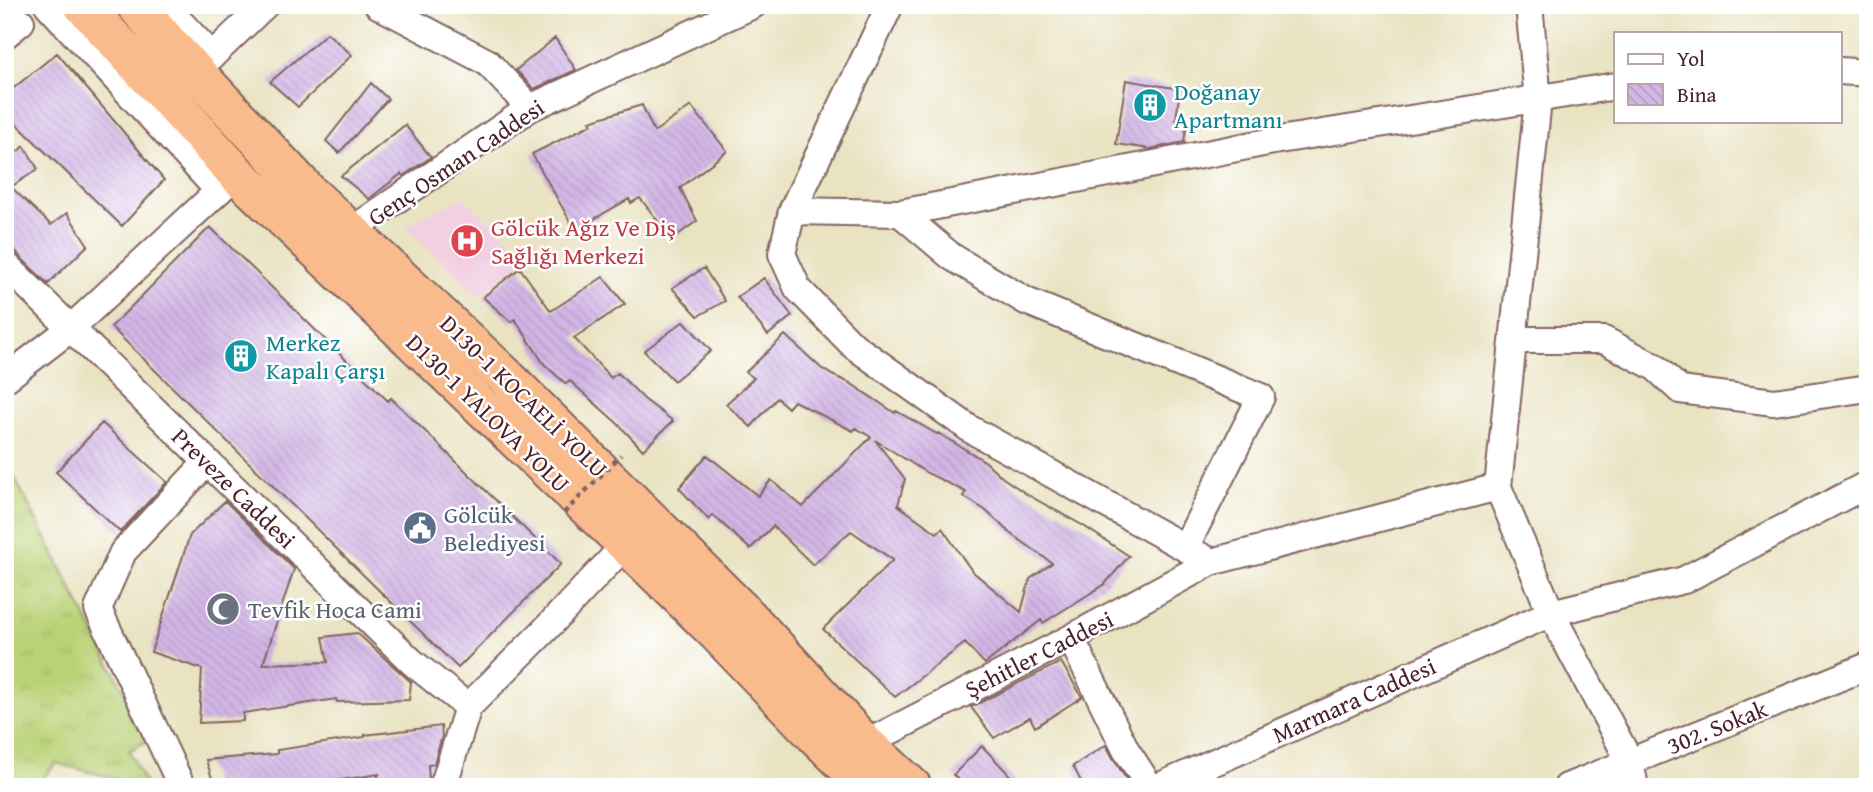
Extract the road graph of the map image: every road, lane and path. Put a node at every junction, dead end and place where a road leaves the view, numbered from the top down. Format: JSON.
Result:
{"nodes":[{"id":1,"x":48,"y":5,"type":"edge"},
{"id":2,"x":83,"y":5,"type":"edge"},
{"id":3,"x":136,"y":5,"type":"edge"},
{"id":4,"x":164,"y":5,"type":"edge"},
{"id":5,"x":265,"y":5,"type":"edge"},
{"id":6,"x":378,"y":5,"type":"edge"},
{"id":7,"x":753,"y":5,"type":"edge"},
{"id":8,"x":890,"y":5,"type":"edge"},
{"id":9,"x":1529,"y":5,"type":"edge"},
{"id":10,"x":203,"y":64,"type":"junction"},
{"id":11,"x":1842,"y":71,"type":"edge"},
{"id":12,"x":1868,"y":73,"type":"edge"},
{"id":13,"x":1614,"y":86,"type":"edge"},
{"id":14,"x":1538,"y":100,"type":"junction"},
{"id":15,"x":530,"y":108,"type":"junction"},
{"id":16,"x":228,"y":183,"type":"junction"},
{"id":17,"x":792,"y":211,"type":"junction"},
{"id":18,"x":900,"y":213,"type":"junction"},
{"id":19,"x":352,"y":233,"type":"junction"},
{"id":20,"x":5,"y":264,"type":"edge"},
{"id":21,"x":69,"y":329,"type":"junction"},
{"id":22,"x":1514,"y":340,"type":"junction"},
{"id":23,"x":5,"y":379,"type":"edge"},
{"id":24,"x":1868,"y":388,"type":"edge"},
{"id":25,"x":621,"y":455,"type":"dead end"},
{"id":26,"x":208,"y":462,"type":"junction"},
{"id":27,"x":1868,"y":484,"type":"edge"},
{"id":28,"x":1499,"y":487,"type":"junction"},
{"id":29,"x":564,"y":513,"type":"dead end"},
{"id":30,"x":626,"y":544,"type":"junction"},
{"id":31,"x":1185,"y":548,"type":"junction"},
{"id":32,"x":1211,"y":562,"type":"junction"},
{"id":33,"x":1550,"y":612,"type":"junction"},
{"id":34,"x":1071,"y":638,"type":"junction"},
{"id":35,"x":1868,"y":666,"type":"edge"},
{"id":36,"x":468,"y":707,"type":"junction"},
{"id":37,"x":865,"y":744,"type":"junction"},
{"id":38,"x":1632,"y":774,"type":"edge"},
{"id":39,"x":182,"y":787,"type":"edge"},
{"id":40,"x":443,"y":787,"type":"edge"},
{"id":41,"x":869,"y":787,"type":"edge"},
{"id":42,"x":912,"y":787,"type":"edge"},
{"id":43,"x":1150,"y":787,"type":"edge"},
{"id":44,"x":1158,"y":787,"type":"edge"},
{"id":45,"x":1567,"y":787,"type":"edge"}],
"edges":[{"from":1,"to":16,"type":"street"},
{"from":2,"to":16,"type":"highway","name":"D130-1 YALOVA YOLU"},
{"from":3,"to":10,"type":"highway","name":"D130-1 KOCAELİ YOLU"},
{"from":4,"to":10,"type":"street"},
{"from":5,"to":10,"type":"street"},
{"from":6,"to":15,"type":"street"},
{"from":7,"to":15,"type":"street","name":"Genç Osman Caddesi"},
{"from":8,"to":17,"type":"street"},
{"from":9,"to":14,"type":"street"},
{"from":10,"to":19,"type":"highway","name":"D130-1 KOCAELİ YOLU"},
{"from":11,"to":12,"type":"street"},
{"from":13,"to":14,"type":"street"},
{"from":14,"to":18,"type":"street"},
{"from":14,"to":22,"type":"street"},
{"from":15,"to":19,"type":"street","name":"Genç Osman Caddesi"},
{"from":16,"to":21,"type":"street"},
{"from":16,"to":30,"type":"highway","name":"D130-1 YALOVA YOLU"},
{"from":17,"to":18,"type":"street"},
{"from":17,"to":31,"type":"street"},
{"from":18,"to":31,"type":"street"},
{"from":19,"to":37,"type":"highway","name":"D130-1 KOCAELİ YOLU"},
{"from":20,"to":21,"type":"street","name":"Preveze Caddesi"},
{"from":21,"to":23,"type":"street"},
{"from":21,"to":26,"type":"street","name":"Preveze Caddesi"},
{"from":22,"to":24,"type":"street"},
{"from":22,"to":28,"type":"street"},
{"from":25,"to":29,"type":"path","bridge":true},
{"from":26,"to":36,"type":"street","name":"Preveze Caddesi"},
{"from":26,"to":39,"type":"street"},
{"from":27,"to":33,"type":"street","name":"Marmara Caddesi"},
{"from":28,"to":32,"type":"street","name":"Şehitler Caddesi"},
{"from":28,"to":33,"type":"street"},
{"from":30,"to":36,"type":"street"},
{"from":30,"to":41,"type":"highway","name":"D130-1 YALOVA YOLU"},
{"from":31,"to":32,"type":"street"},
{"from":32,"to":34,"type":"street","name":"Şehitler Caddesi"},
{"from":33,"to":38,"type":"street"},
{"from":33,"to":44,"type":"street","name":"Marmara Caddesi"},
{"from":34,"to":37,"type":"street","name":"Şehitler Caddesi"},
{"from":34,"to":43,"type":"street"},
{"from":35,"to":38,"type":"street","name":"302. Sokak"},
{"from":36,"to":40,"type":"street"},
{"from":37,"to":42,"type":"highway","name":"D130-1 KOCAELİ YOLU"},
{"from":38,"to":45,"type":"street","name":"302. Sokak"}]}
